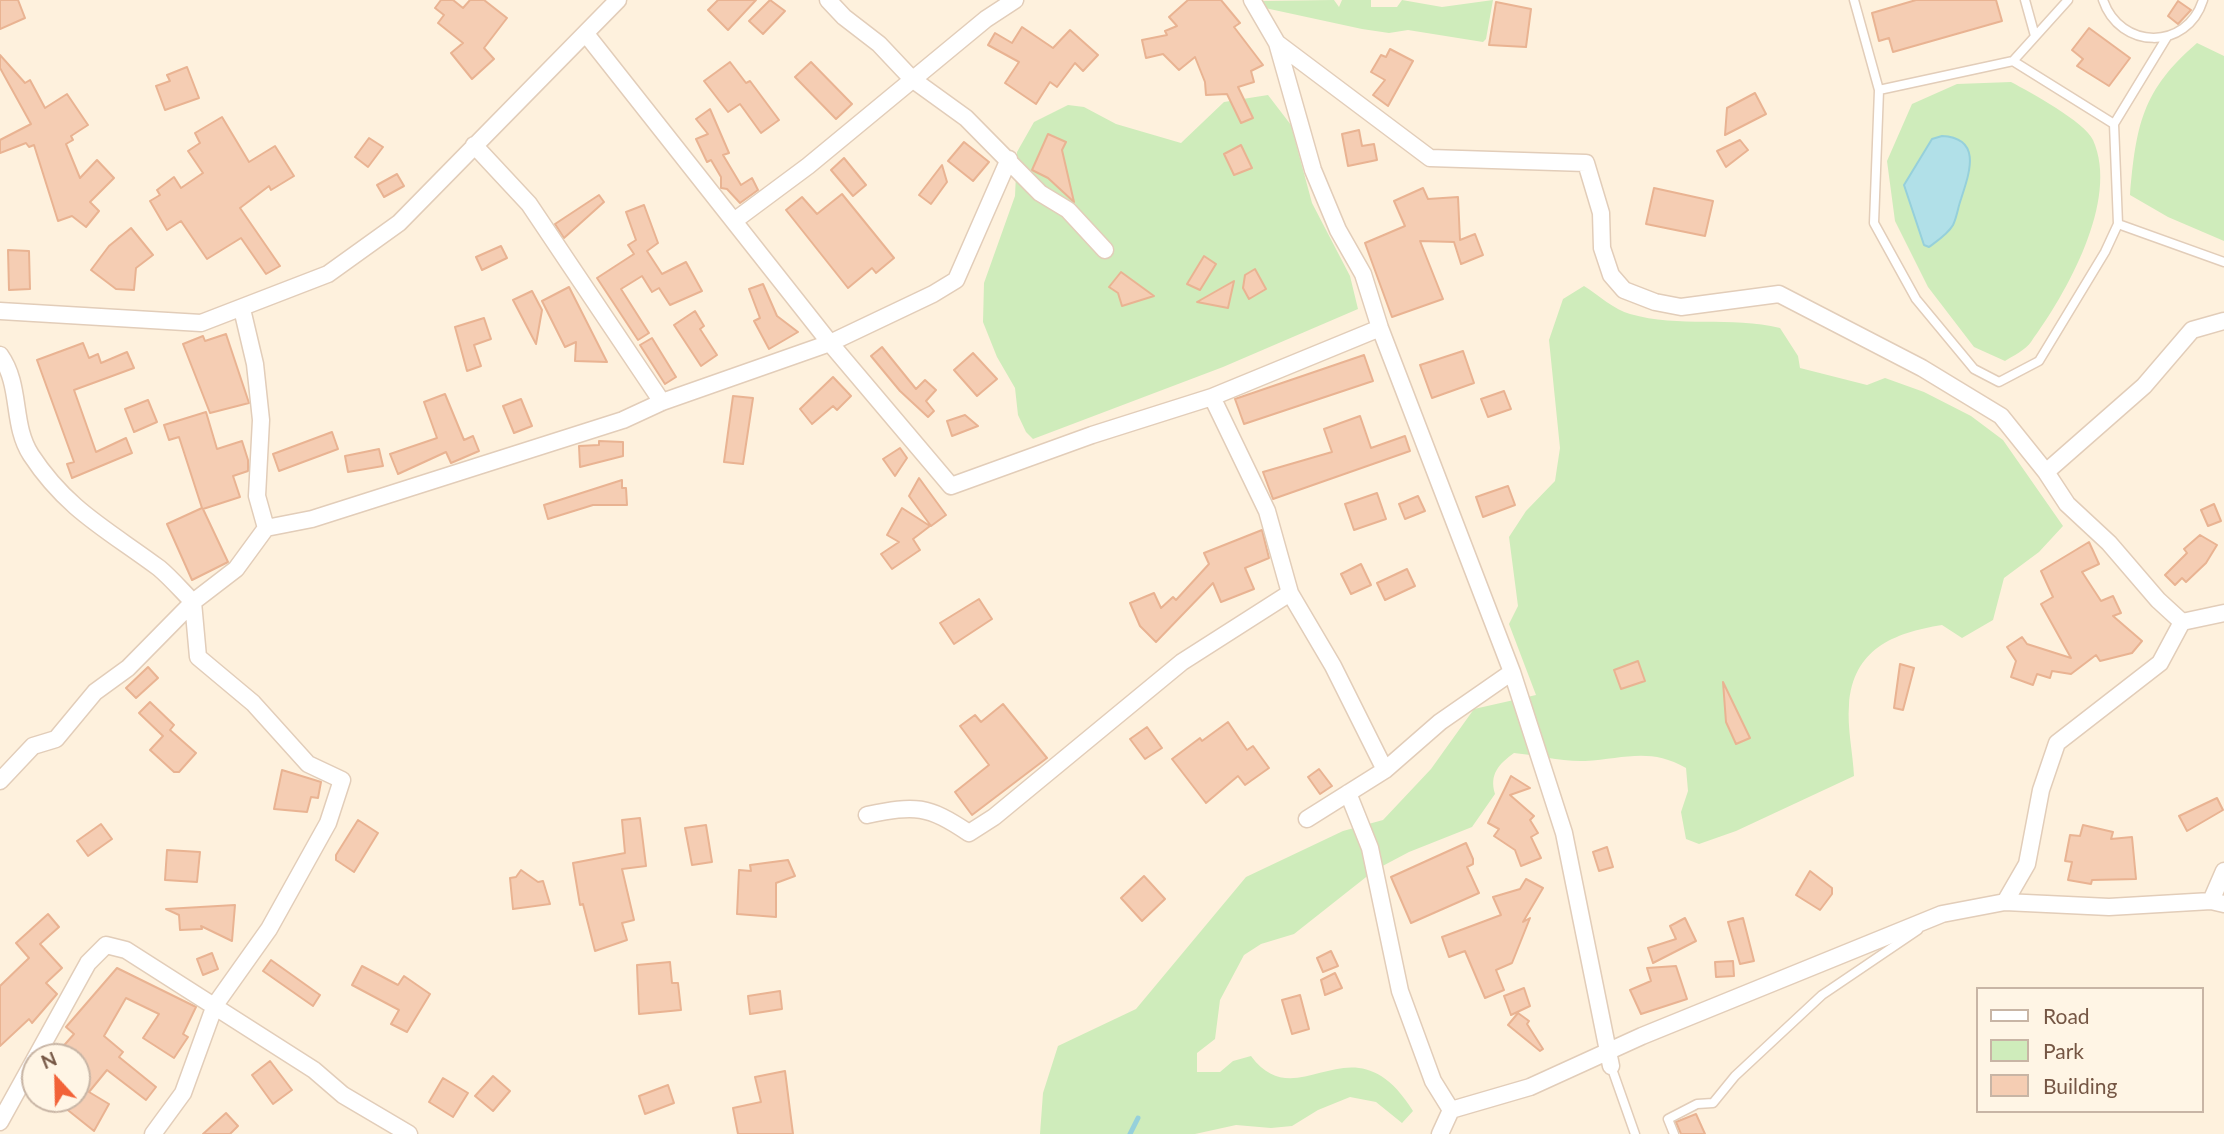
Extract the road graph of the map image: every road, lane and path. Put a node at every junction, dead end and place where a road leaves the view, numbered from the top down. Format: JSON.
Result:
{"nodes":[{"id":1,"x":618,"y":0,"type":"edge"},
{"id":2,"x":828,"y":0,"type":"edge"},
{"id":3,"x":1015,"y":0,"type":"edge"},
{"id":4,"x":1252,"y":0,"type":"edge"},
{"id":5,"x":1854,"y":0,"type":"edge"},
{"id":6,"x":2025,"y":0,"type":"edge"},
{"id":7,"x":2068,"y":0,"type":"edge"},
{"id":8,"x":2103,"y":0,"type":"edge"},
{"id":9,"x":2203,"y":0,"type":"edge"},
{"id":10,"x":586,"y":34,"type":"junction"},
{"id":11,"x":2035,"y":36,"type":"junction"},
{"id":12,"x":2167,"y":37,"type":"junction"},
{"id":13,"x":1277,"y":43,"type":"junction"},
{"id":14,"x":2013,"y":61,"type":"junction"},
{"id":15,"x":912,"y":79,"type":"junction"},
{"id":16,"x":1879,"y":90,"type":"junction"},
{"id":17,"x":2114,"y":124,"type":"junction"},
{"id":18,"x":474,"y":145,"type":"junction"},
{"id":19,"x":1009,"y":159,"type":"junction"},
{"id":20,"x":734,"y":221,"type":"junction"},
{"id":21,"x":2118,"y":224,"type":"junction"},
{"id":22,"x":1105,"y":250,"type":"dead end"},
{"id":23,"x":2224,"y":262,"type":"edge"},
{"id":24,"x":242,"y":309,"type":"junction"},
{"id":25,"x":0,"y":311,"type":"edge"},
{"id":26,"x":2224,"y":321,"type":"edge"},
{"id":27,"x":1380,"y":328,"type":"junction"},
{"id":28,"x":830,"y":343,"type":"junction"},
{"id":29,"x":0,"y":355,"type":"edge"},
{"id":30,"x":1212,"y":397,"type":"junction"},
{"id":31,"x":662,"y":402,"type":"junction"},
{"id":32,"x":2046,"y":472,"type":"junction"},
{"id":33,"x":266,"y":528,"type":"junction"},
{"id":34,"x":1290,"y":593,"type":"junction"},
{"id":35,"x":194,"y":602,"type":"junction"},
{"id":36,"x":2224,"y":613,"type":"edge"},
{"id":37,"x":2182,"y":622,"type":"junction"},
{"id":38,"x":1512,"y":672,"type":"junction"},
{"id":39,"x":1385,"y":770,"type":"junction"},
{"id":40,"x":0,"y":781,"type":"edge"},
{"id":41,"x":1348,"y":793,"type":"junction"},
{"id":42,"x":867,"y":815,"type":"dead end"},
{"id":43,"x":1307,"y":819,"type":"dead end"},
{"id":44,"x":2224,"y":870,"type":"edge"},
{"id":45,"x":2005,"y":902,"type":"junction"},
{"id":46,"x":2217,"y":902,"type":"edge"},
{"id":47,"x":1942,"y":914,"type":"junction"},
{"id":48,"x":215,"y":1006,"type":"junction"},
{"id":49,"x":1609,"y":1059,"type":"junction"},
{"id":50,"x":1451,"y":1110,"type":"junction"},
{"id":51,"x":0,"y":1122,"type":"edge"},
{"id":52,"x":153,"y":1134,"type":"edge"},
{"id":53,"x":409,"y":1134,"type":"edge"},
{"id":54,"x":1440,"y":1134,"type":"edge"},
{"id":55,"x":1635,"y":1134,"type":"edge"},
{"id":56,"x":1674,"y":1134,"type":"edge"}],
"edges":[{"from":1,"to":10,"type":"street"},
{"from":2,"to":15,"type":"street"},
{"from":3,"to":15,"type":"street"},
{"from":4,"to":13,"type":"street"},
{"from":5,"to":16,"type":"lane"},
{"from":6,"to":11,"type":"lane"},
{"from":7,"to":11,"type":"lane"},
{"from":8,"to":12,"type":"lane"},
{"from":9,"to":12,"type":"lane"},
{"from":10,"to":18,"type":"street"},
{"from":10,"to":20,"type":"street"},
{"from":11,"to":14,"type":"lane"},
{"from":12,"to":17,"type":"lane"},
{"from":13,"to":27,"type":"street"},
{"from":13,"to":32,"type":"street"},
{"from":14,"to":16,"type":"lane"},
{"from":14,"to":17,"type":"lane"},
{"from":15,"to":19,"type":"street"},
{"from":15,"to":20,"type":"street"},
{"from":16,"to":21,"type":"lane"},
{"from":17,"to":21,"type":"lane"},
{"from":18,"to":24,"type":"street"},
{"from":18,"to":31,"type":"street"},
{"from":19,"to":22,"type":"street"},
{"from":19,"to":28,"type":"street"},
{"from":20,"to":28,"type":"street"},
{"from":21,"to":23,"type":"lane"},
{"from":24,"to":25,"type":"street"},
{"from":24,"to":33,"type":"street"},
{"from":26,"to":32,"type":"street"},
{"from":27,"to":30,"type":"street"},
{"from":27,"to":38,"type":"street"},
{"from":28,"to":30,"type":"street"},
{"from":28,"to":31,"type":"street"},
{"from":29,"to":35,"type":"street"},
{"from":30,"to":34,"type":"street"},
{"from":31,"to":33,"type":"street"},
{"from":32,"to":37,"type":"street"},
{"from":33,"to":35,"type":"street"},
{"from":34,"to":39,"type":"street"},
{"from":34,"to":42,"type":"street"},
{"from":35,"to":40,"type":"street"},
{"from":35,"to":48,"type":"street"},
{"from":36,"to":37,"type":"street"},
{"from":37,"to":45,"type":"street"},
{"from":38,"to":39,"type":"street"},
{"from":38,"to":49,"type":"street"},
{"from":39,"to":41,"type":"street"},
{"from":41,"to":43,"type":"street"},
{"from":41,"to":50,"type":"street"},
{"from":44,"to":46,"type":"street"},
{"from":45,"to":46,"type":"street"},
{"from":45,"to":47,"type":"street"},
{"from":47,"to":49,"type":"street"},
{"from":47,"to":56,"type":"lane"},
{"from":48,"to":51,"type":"street"},
{"from":48,"to":52,"type":"street"},
{"from":48,"to":53,"type":"street"},
{"from":49,"to":50,"type":"street"},
{"from":49,"to":55,"type":"lane"},
{"from":50,"to":54,"type":"street"}]}
